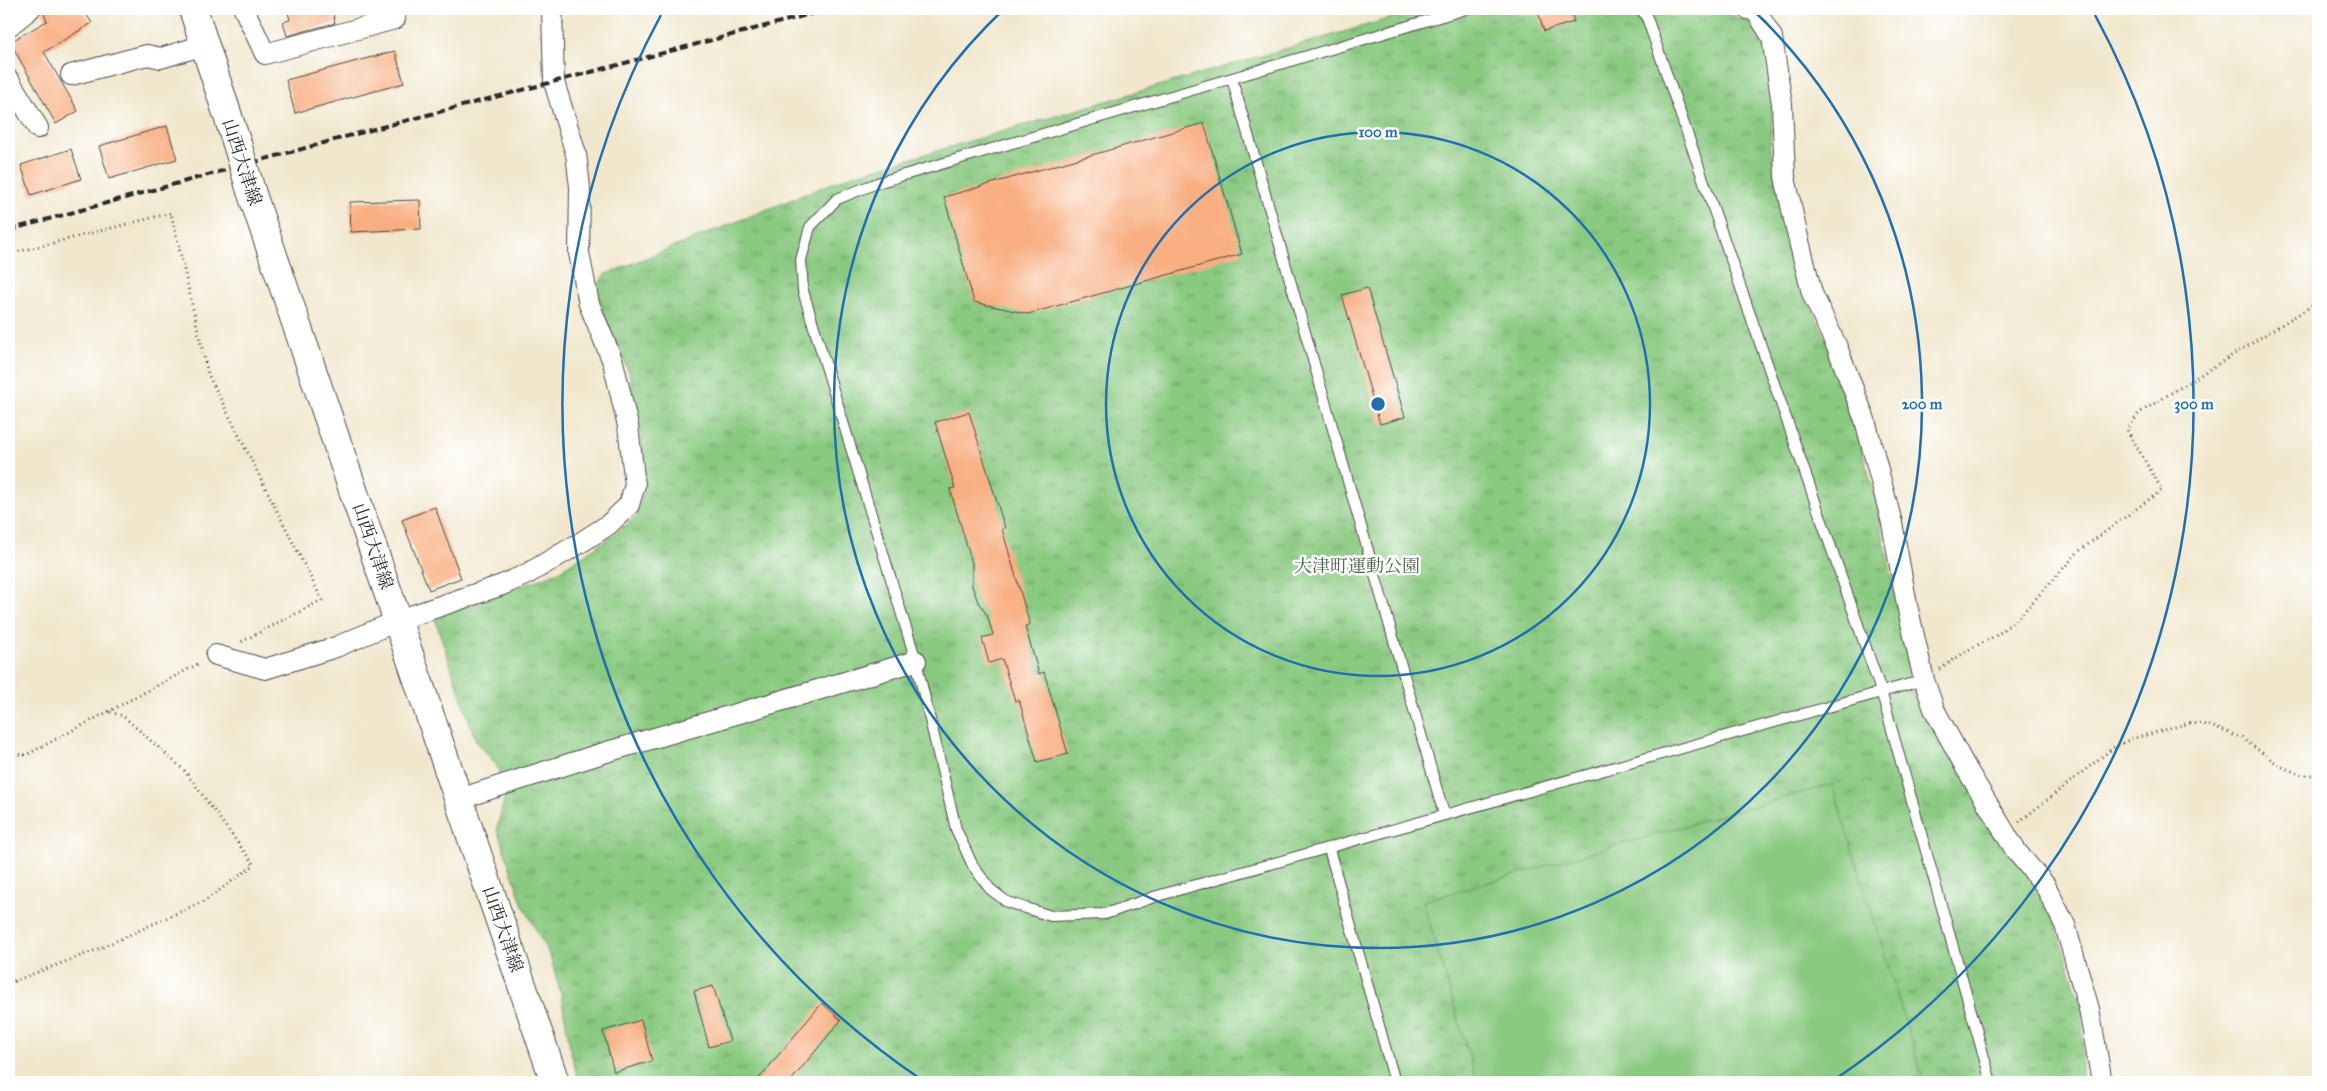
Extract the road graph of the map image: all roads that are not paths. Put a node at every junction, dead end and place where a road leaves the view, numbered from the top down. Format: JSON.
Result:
{"nodes":[{"id":1,"x":193,"y":9,"type":"edge"},
{"id":2,"x":244,"y":9,"type":"edge"},
{"id":3,"x":552,"y":9,"type":"edge"},
{"id":4,"x":1466,"y":9,"type":"edge"},
{"id":5,"x":1640,"y":9,"type":"edge"},
{"id":6,"x":1748,"y":9,"type":"edge"},
{"id":7,"x":395,"y":19,"type":"dead end"},
{"id":8,"x":204,"y":45,"type":"junction"},
{"id":9,"x":71,"y":75,"type":"dead end"},
{"id":10,"x":1232,"y":79,"type":"junction"},
{"id":11,"x":9,"y":80,"type":"edge"},
{"id":12,"x":38,"y":128,"type":"dead end"},
{"id":13,"x":398,"y":620,"type":"junction"},
{"id":14,"x":216,"y":655,"type":"road end"},
{"id":15,"x":916,"y":661,"type":"junction"},
{"id":16,"x":1924,"y":680,"type":"junction"},
{"id":17,"x":1881,"y":691,"type":"junction"},
{"id":18,"x":459,"y":799,"type":"junction"},
{"id":19,"x":1444,"y":814,"type":"junction"},
{"id":20,"x":1328,"y":849,"type":"junction"},
{"id":21,"x":554,"y":1082,"type":"edge"},
{"id":22,"x":1395,"y":1082,"type":"edge"},
{"id":23,"x":1991,"y":1082,"type":"edge"},
{"id":24,"x":2102,"y":1082,"type":"edge"}],
"edges":[{"from":1,"to":8,"type":"main road","name":"山西大津線"},
{"from":2,"to":7,"type":"street"},
{"from":3,"to":13,"type":"street"},
{"from":4,"to":10,"type":"lane"},
{"from":5,"to":17,"type":"lane"},
{"from":6,"to":16,"type":"street"},
{"from":8,"to":9,"type":"street"},
{"from":8,"to":13,"type":"main road","name":"山西大津線","bridge":true},
{"from":10,"to":15,"type":"lane"},
{"from":10,"to":19,"type":"lane"},
{"from":11,"to":12,"type":"street"},
{"from":13,"to":14,"type":"street"},
{"from":13,"to":18,"type":"main road","name":"山西大津線"},
{"from":15,"to":18,"type":"street"},
{"from":15,"to":20,"type":"lane"},
{"from":16,"to":17,"type":"lane"},
{"from":16,"to":24,"type":"street"},
{"from":17,"to":19,"type":"lane"},
{"from":17,"to":23,"type":"lane"},
{"from":18,"to":21,"type":"main road","name":"山西大津線"},
{"from":19,"to":20,"type":"lane"},
{"from":20,"to":22,"type":"lane"}]}
